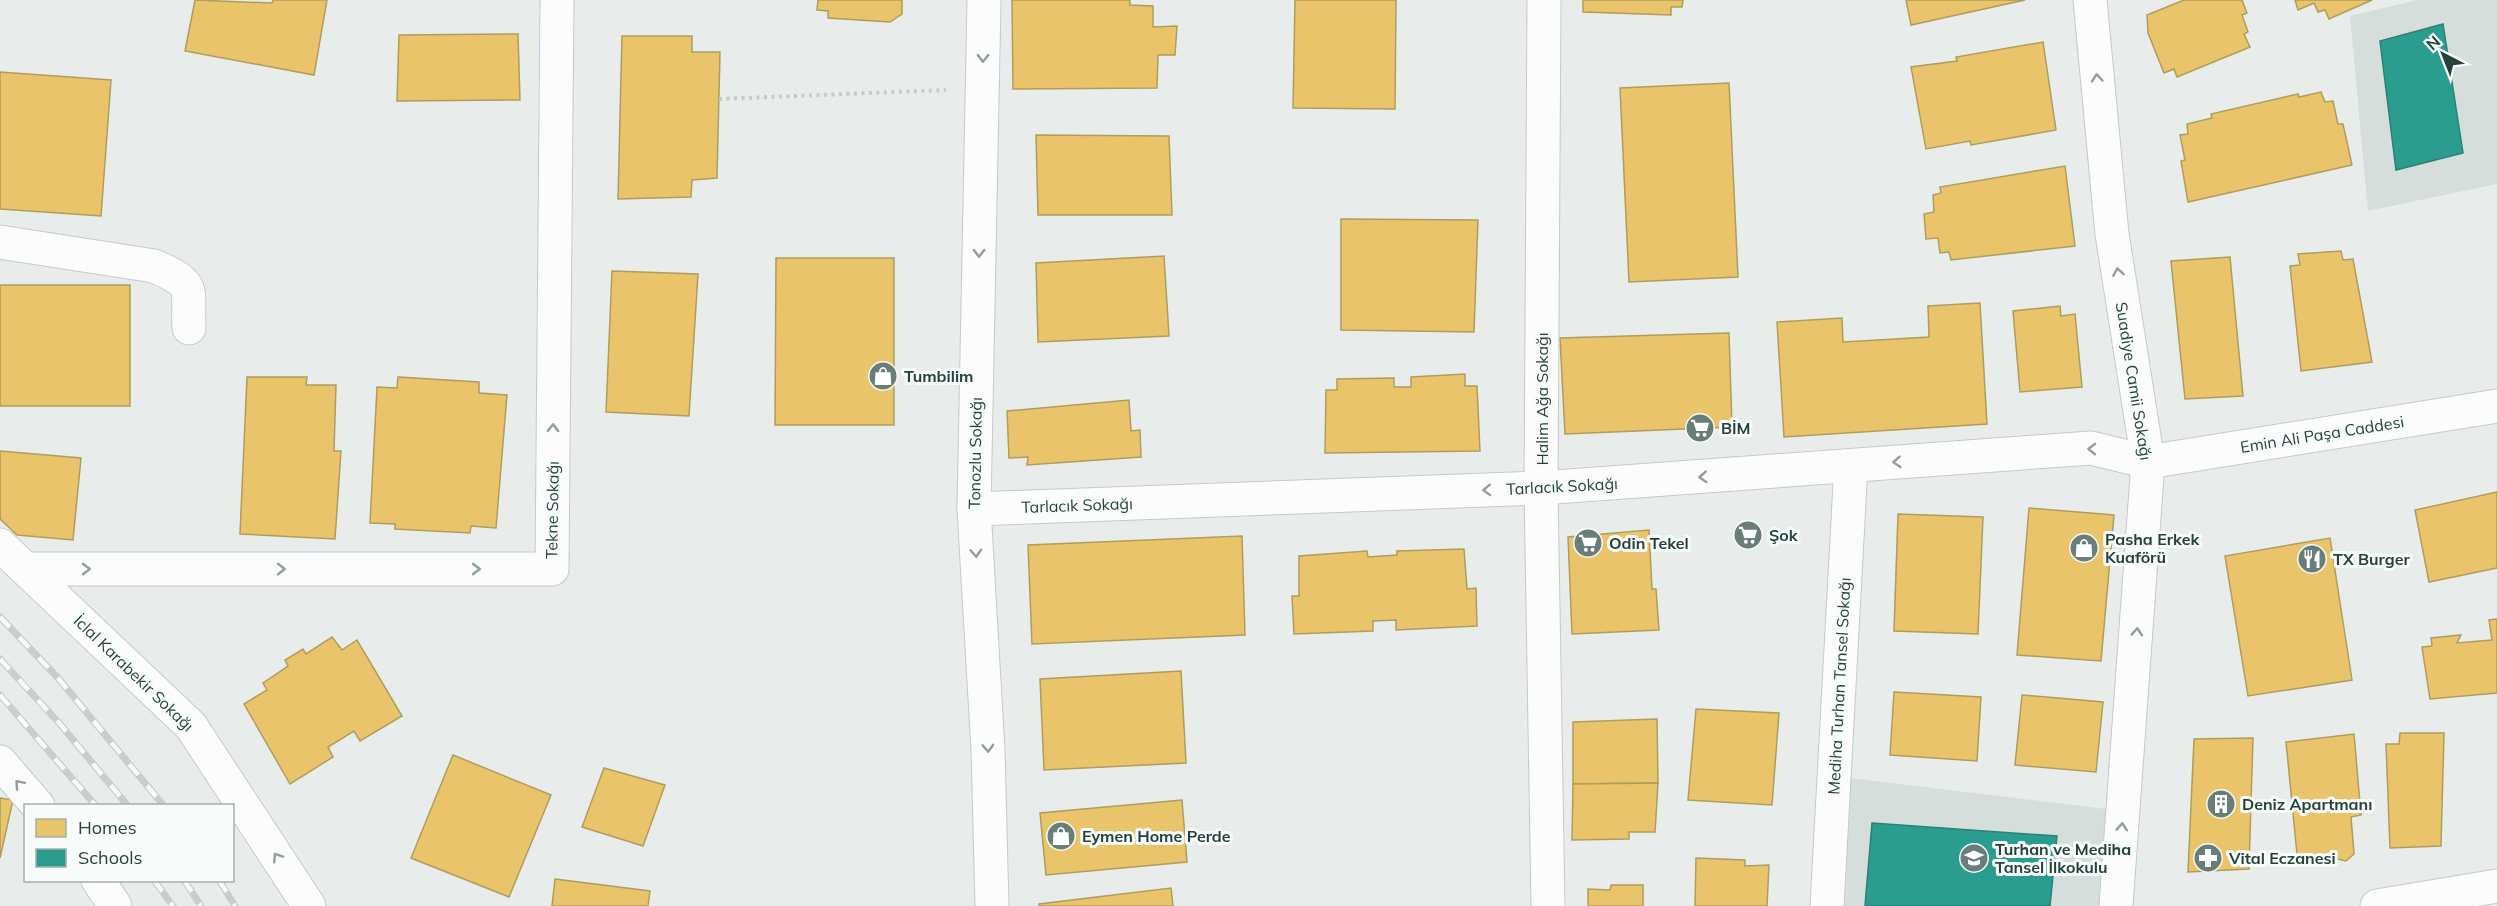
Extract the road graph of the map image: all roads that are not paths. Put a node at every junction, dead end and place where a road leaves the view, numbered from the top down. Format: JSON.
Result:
{"nodes":[{"id":1,"x":557,"y":0,"type":"edge"},
{"id":2,"x":984,"y":0,"type":"edge"},
{"id":3,"x":1544,"y":0,"type":"edge"},
{"id":4,"x":2090,"y":0,"type":"edge"},
{"id":5,"x":0,"y":242,"type":"edge"},
{"id":6,"x":189,"y":328,"type":"dead end"},
{"id":7,"x":2497,"y":406,"type":"edge"},
{"id":8,"x":2148,"y":462,"type":"junction"},
{"id":9,"x":1851,"y":466,"type":"junction"},
{"id":10,"x":1541,"y":488,"type":"junction"},
{"id":11,"x":974,"y":509,"type":"junction"},
{"id":12,"x":0,"y":545,"type":"edge"},
{"id":13,"x":27,"y":569,"type":"junction"},
{"id":14,"x":0,"y":762,"type":"edge"},
{"id":15,"x":36,"y":804,"type":"edge"},
{"id":16,"x":99,"y":882,"type":"edge"},
{"id":17,"x":2497,"y":886,"type":"edge"},
{"id":18,"x":115,"y":906,"type":"edge"},
{"id":19,"x":309,"y":906,"type":"edge"},
{"id":20,"x":992,"y":906,"type":"edge"},
{"id":21,"x":1548,"y":906,"type":"edge"},
{"id":22,"x":1827,"y":906,"type":"edge"},
{"id":23,"x":2116,"y":906,"type":"edge"},
{"id":24,"x":2377,"y":906,"type":"edge"}],
"edges":[{"from":13,"to":1,"type":"street","name":"Tekne Sokağı","one_way":true},
{"from":2,"to":11,"type":"street","name":"Tonozlu Sokağı","one_way":true},
{"from":3,"to":10,"type":"street","name":"Halim Ağa Sokağı"},
{"from":8,"to":4,"type":"street","name":"Suadiye Camii Sokağı","one_way":true},
{"from":5,"to":6,"type":"street"},
{"from":7,"to":8,"type":"street","name":"Emin Ali Paşa Caddesi"},
{"from":8,"to":9,"type":"street","name":"Tarlacık Sokağı","one_way":true},
{"from":23,"to":8,"type":"street","name":"Suadiye Camii Sokağı","one_way":true},
{"from":9,"to":10,"type":"street","name":"Tarlacık Sokağı","one_way":true},
{"from":9,"to":22,"type":"street","name":"Mediha Turhan Tansel Sokağı"},
{"from":10,"to":11,"type":"street","name":"Tarlacık Sokağı","one_way":true},
{"from":10,"to":21,"type":"street","name":"Halim Ağa Sokağı"},
{"from":11,"to":20,"type":"street","name":"Tonozlu Sokağı","one_way":true},
{"from":12,"to":13,"type":"street","name":"İclal Karabekir Sokağı"},
{"from":19,"to":13,"type":"street","name":"İclal Karabekir Sokağı","one_way":true},
{"from":15,"to":14,"type":"street","one_way":true},
{"from":16,"to":18,"type":"street"},
{"from":17,"to":24,"type":"street"}]}
